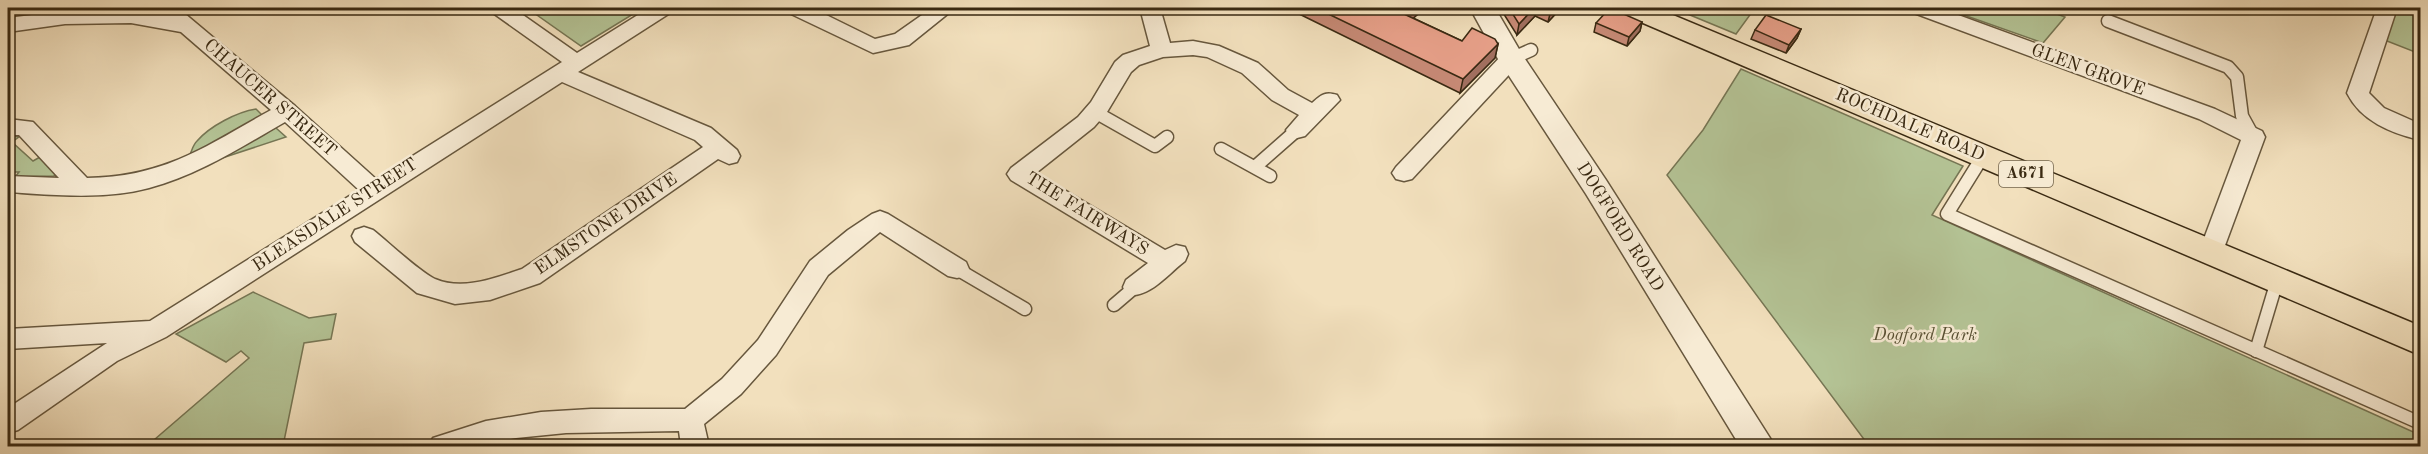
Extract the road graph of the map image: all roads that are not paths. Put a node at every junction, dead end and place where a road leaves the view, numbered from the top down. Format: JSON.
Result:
{"nodes":[{"id":1,"x":19,"y":8,"type":"edge"},
{"id":2,"x":166,"y":8,"type":"edge"},
{"id":3,"x":500,"y":8,"type":"edge"},
{"id":4,"x":663,"y":8,"type":"edge"},
{"id":5,"x":796,"y":8,"type":"edge"},
{"id":6,"x":945,"y":8,"type":"edge"},
{"id":7,"x":1150,"y":8,"type":"edge"},
{"id":8,"x":1483,"y":8,"type":"edge"},
{"id":9,"x":1632,"y":8,"type":"edge"},
{"id":10,"x":1921,"y":8,"type":"edge"},
{"id":11,"x":2387,"y":8,"type":"edge"},
{"id":12,"x":8,"y":14,"type":"edge"},
{"id":13,"x":2108,"y":21,"type":"dead end"},
{"id":14,"x":8,"y":25,"type":"edge"},
{"id":15,"x":189,"y":27,"type":"junction"},
{"id":16,"x":1161,"y":50,"type":"junction"},
{"id":17,"x":1521,"y":55,"type":"junction"},
{"id":18,"x":569,"y":68,"type":"junction"},
{"id":19,"x":287,"y":111,"type":"junction"},
{"id":20,"x":1095,"y":112,"type":"junction"},
{"id":21,"x":8,"y":127,"type":"edge"},
{"id":22,"x":1297,"y":130,"type":"joint"},
{"id":23,"x":2421,"y":132,"type":"edge"},
{"id":24,"x":1167,"y":136,"type":"dead end"},
{"id":25,"x":2254,"y":138,"type":"junction"},
{"id":26,"x":1221,"y":149,"type":"dead end"},
{"id":27,"x":1983,"y":156,"type":"junction"},
{"id":28,"x":1255,"y":167,"type":"junction"},
{"id":29,"x":1404,"y":173,"type":"dead end"},
{"id":30,"x":1270,"y":176,"type":"dead end"},
{"id":31,"x":8,"y":184,"type":"edge"},
{"id":32,"x":81,"y":186,"type":"junction"},
{"id":33,"x":373,"y":190,"type":"junction"},
{"id":34,"x":364,"y":236,"type":"dead end"},
{"id":35,"x":2211,"y":252,"type":"junction"},
{"id":36,"x":957,"y":269,"type":"joint"},
{"id":37,"x":2277,"y":281,"type":"junction"},
{"id":38,"x":1135,"y":286,"type":"joint"},
{"id":39,"x":1114,"y":305,"type":"dead end"},
{"id":40,"x":1025,"y":309,"type":"dead end"},
{"id":41,"x":157,"y":330,"type":"junction"},
{"id":42,"x":8,"y":339,"type":"edge"},
{"id":43,"x":2421,"y":341,"type":"edge"},
{"id":44,"x":2256,"y":351,"type":"junction"},
{"id":45,"x":8,"y":422,"type":"edge"},
{"id":46,"x":2421,"y":423,"type":"edge"},
{"id":47,"x":693,"y":434,"type":"edge"},
{"id":48,"x":443,"y":447,"type":"edge"},
{"id":49,"x":1758,"y":447,"type":"edge"}],
"edges":[{"from":1,"to":12,"type":"street"},
{"from":2,"to":15,"type":"street","name":"CHAUCER STREET"},
{"from":3,"to":18,"type":"street","name":"ELMSTONE DRIVE"},
{"from":4,"to":18,"type":"street","name":"BLEASDALE STREET"},
{"from":5,"to":6,"type":"street"},
{"from":7,"to":16,"type":"street"},
{"from":8,"to":17,"type":"street","name":"DOGFORD ROAD"},
{"from":9,"to":27,"type":"main road","name":"ROCHDALE ROAD","number":"A671"},
{"from":10,"to":25,"type":"street","name":"GLEN GROVE"},
{"from":11,"to":23,"type":"street"},
{"from":13,"to":25,"type":"lane"},
{"from":14,"to":15,"type":"street"},
{"from":15,"to":19,"type":"street","name":"CHAUCER STREET"},
{"from":16,"to":20,"type":"street","name":"THE FAIRWAYS"},
{"from":16,"to":22,"type":"street","name":"THE FAIRWAYS"},
{"from":17,"to":29,"type":"street"},
{"from":17,"to":49,"type":"street","name":"DOGFORD ROAD"},
{"from":18,"to":33,"type":"street","name":"BLEASDALE STREET"},
{"from":18,"to":34,"type":"street","name":"ELMSTONE DRIVE"},
{"from":19,"to":32,"type":"street"},
{"from":19,"to":33,"type":"street","name":"CHAUCER STREET"},
{"from":20,"to":24,"type":"lane"},
{"from":20,"to":38,"type":"street","name":"THE FAIRWAYS"},
{"from":21,"to":32,"type":"street"},
{"from":22,"to":28,"type":"lane"},
{"from":25,"to":35,"type":"street"},
{"from":26,"to":28,"type":"lane"},
{"from":27,"to":35,"type":"main road","name":"ROCHDALE ROAD","number":"A671"},
{"from":27,"to":44,"type":"lane"},
{"from":28,"to":30,"type":"lane"},
{"from":31,"to":32,"type":"street"},
{"from":33,"to":41,"type":"street","name":"BLEASDALE STREET"},
{"from":35,"to":37,"type":"main road","name":"ROCHDALE ROAD","number":"A671"},
{"from":36,"to":40,"type":"lane"},
{"from":36,"to":47,"type":"street"},
{"from":37,"to":43,"type":"main road","name":"ROCHDALE ROAD","number":"A671"},
{"from":37,"to":44,"type":"lane"},
{"from":38,"to":39,"type":"lane"},
{"from":41,"to":42,"type":"street"},
{"from":41,"to":45,"type":"street","name":"BLEASDALE STREET"},
{"from":44,"to":46,"type":"lane"},
{"from":47,"to":48,"type":"street"}]}
